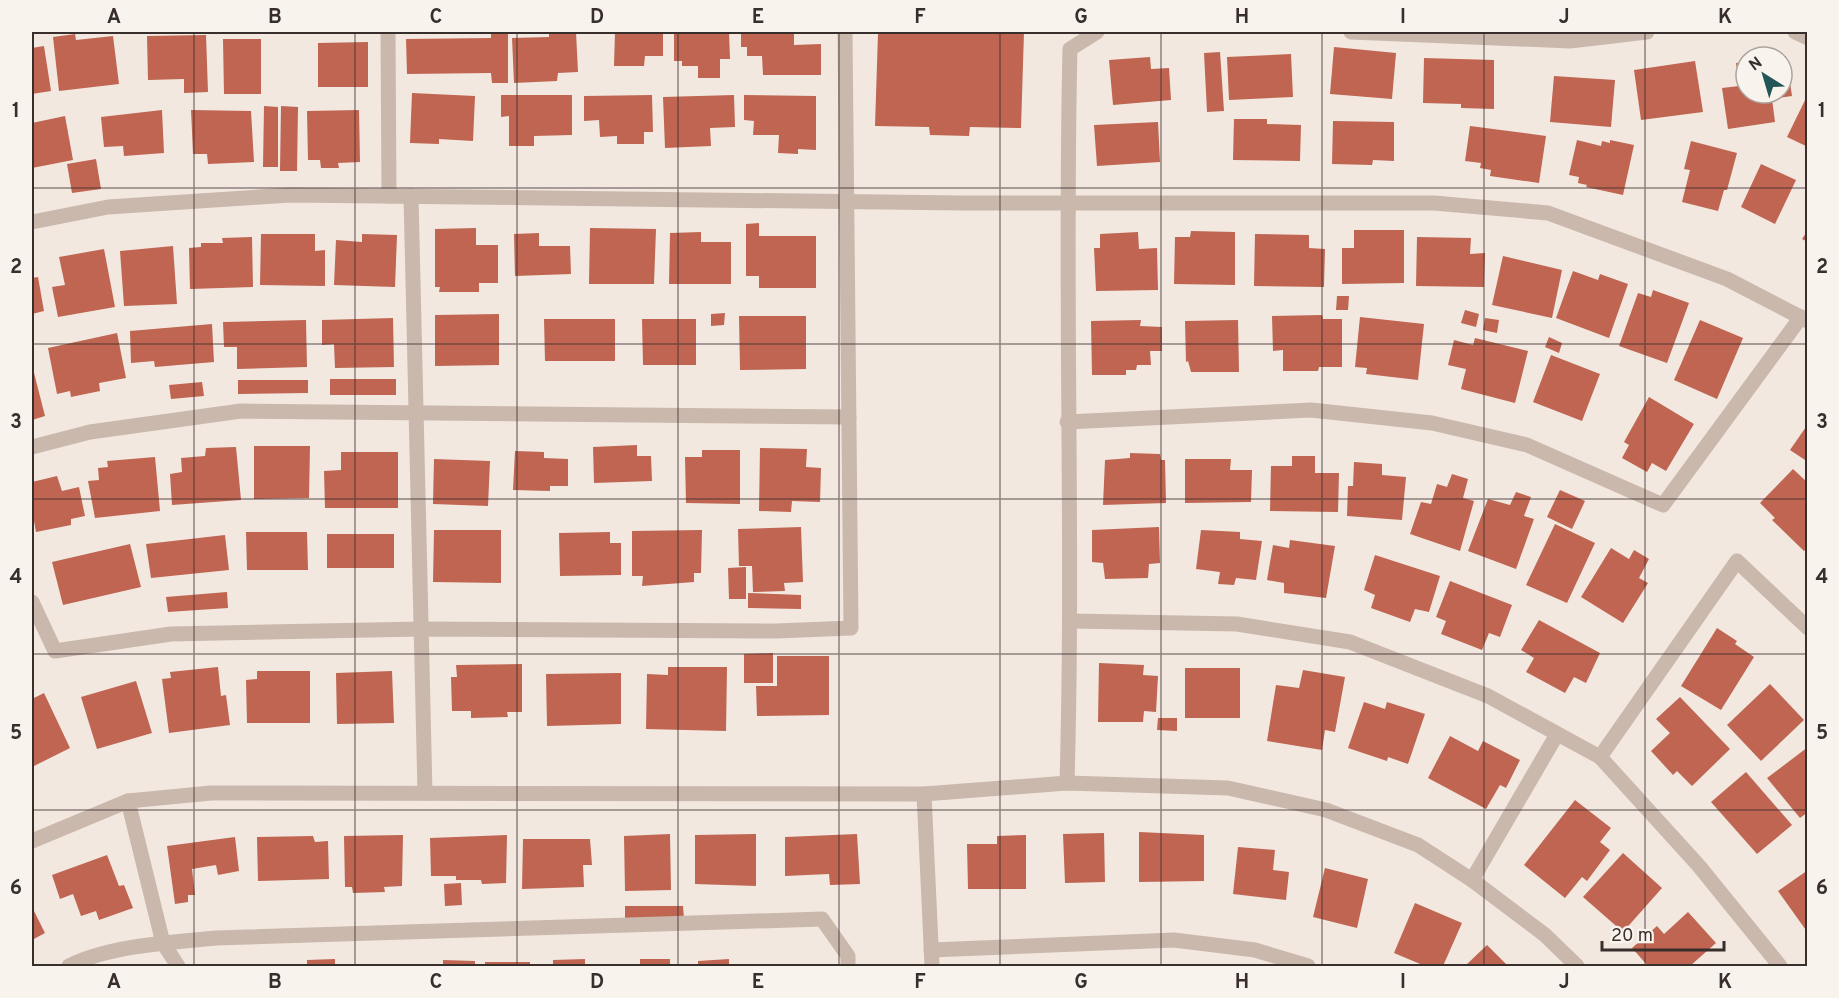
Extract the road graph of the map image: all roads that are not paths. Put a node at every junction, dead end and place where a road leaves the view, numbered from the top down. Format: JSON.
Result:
{"nodes":[{"id":1,"x":388,"y":32,"type":"edge"},
{"id":2,"x":844,"y":32,"type":"edge"},
{"id":3,"x":1097,"y":32,"type":"edge"},
{"id":4,"x":1351,"y":32,"type":"edge"},
{"id":5,"x":1647,"y":32,"type":"edge"},
{"id":6,"x":1795,"y":32,"type":"edge"},
{"id":7,"x":1808,"y":38,"type":"edge"},
{"id":8,"x":389,"y":196,"type":"junction"},
{"id":9,"x":411,"y":196,"type":"junction"},
{"id":10,"x":846,"y":201,"type":"junction"},
{"id":11,"x":1066,"y":203,"type":"junction"},
{"id":12,"x":32,"y":222,"type":"edge"},
{"id":13,"x":1804,"y":319,"type":"edge"},
{"id":14,"x":416,"y":414,"type":"junction"},
{"id":15,"x":849,"y":417,"type":"junction"},
{"id":16,"x":1067,"y":422,"type":"junction"},
{"id":17,"x":32,"y":447,"type":"edge"},
{"id":18,"x":32,"y":602,"type":"edge"},
{"id":19,"x":1071,"y":621,"type":"junction"},
{"id":20,"x":1808,"y":628,"type":"edge"},
{"id":21,"x":422,"y":629,"type":"junction"},
{"id":22,"x":1556,"y":736,"type":"junction"},
{"id":23,"x":1600,"y":757,"type":"junction"},
{"id":24,"x":1067,"y":783,"type":"junction"},
{"id":25,"x":425,"y":793,"type":"junction"},
{"id":26,"x":924,"y":794,"type":"junction"},
{"id":27,"x":128,"y":801,"type":"junction"},
{"id":28,"x":32,"y":841,"type":"edge"},
{"id":29,"x":1472,"y":880,"type":"junction"},
{"id":30,"x":163,"y":943,"type":"junction"},
{"id":31,"x":931,"y":950,"type":"junction"},
{"id":32,"x":69,"y":966,"type":"edge"},
{"id":33,"x":178,"y":966,"type":"edge"},
{"id":34,"x":848,"y":966,"type":"edge"},
{"id":35,"x":932,"y":966,"type":"edge"},
{"id":36,"x":1308,"y":966,"type":"edge"},
{"id":37,"x":1577,"y":966,"type":"edge"},
{"id":38,"x":1780,"y":966,"type":"edge"}],
"edges":[{"from":1,"to":8,"type":"street"},
{"from":2,"to":10,"type":"street"},
{"from":3,"to":11,"type":"street"},
{"from":4,"to":5,"type":"street"},
{"from":6,"to":7,"type":"street"},
{"from":8,"to":9,"type":"street"},
{"from":8,"to":12,"type":"street"},
{"from":9,"to":10,"type":"street"},
{"from":9,"to":14,"type":"street"},
{"from":10,"to":11,"type":"street"},
{"from":10,"to":15,"type":"street"},
{"from":11,"to":13,"type":"street"},
{"from":11,"to":16,"type":"street"},
{"from":13,"to":16,"type":"street"},
{"from":14,"to":15,"type":"street"},
{"from":14,"to":17,"type":"street"},
{"from":14,"to":21,"type":"street"},
{"from":15,"to":21,"type":"street"},
{"from":16,"to":19,"type":"street"},
{"from":18,"to":21,"type":"street"},
{"from":19,"to":22,"type":"street"},
{"from":19,"to":24,"type":"street"},
{"from":20,"to":23,"type":"street"},
{"from":21,"to":25,"type":"street"},
{"from":22,"to":23,"type":"street"},
{"from":22,"to":29,"type":"street"},
{"from":23,"to":38,"type":"street"},
{"from":24,"to":26,"type":"street"},
{"from":24,"to":29,"type":"street"},
{"from":25,"to":26,"type":"street"},
{"from":25,"to":27,"type":"street"},
{"from":26,"to":31,"type":"street"},
{"from":27,"to":28,"type":"street"},
{"from":27,"to":30,"type":"street"},
{"from":29,"to":37,"type":"street"},
{"from":30,"to":32,"type":"street"},
{"from":30,"to":33,"type":"street"},
{"from":30,"to":34,"type":"street"},
{"from":31,"to":35,"type":"street"},
{"from":31,"to":36,"type":"street"}]}
